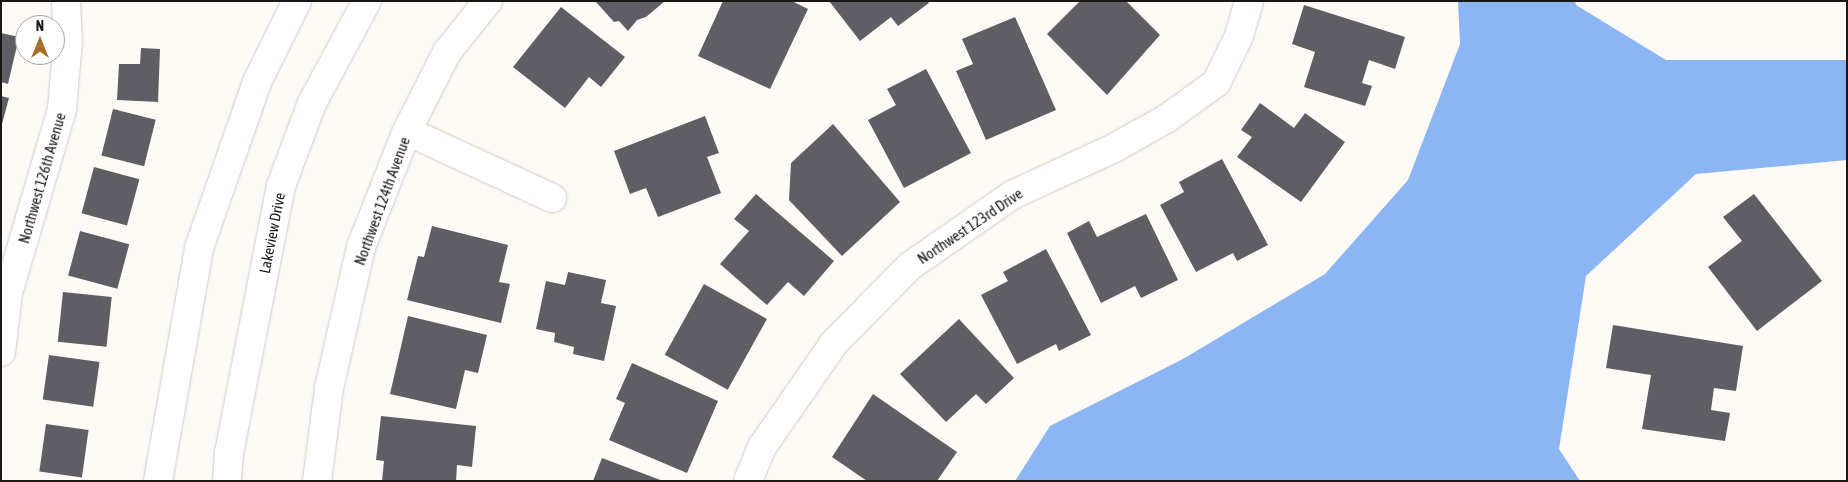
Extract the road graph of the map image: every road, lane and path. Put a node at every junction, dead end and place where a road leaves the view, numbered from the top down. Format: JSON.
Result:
{"nodes":[{"id":1,"x":66,"y":1,"type":"edge"},
{"id":2,"x":297,"y":1,"type":"edge"},
{"id":3,"x":367,"y":1,"type":"edge"},
{"id":4,"x":488,"y":1,"type":"edge"},
{"id":5,"x":1249,"y":1,"type":"edge"},
{"id":6,"x":407,"y":131,"type":"junction"},
{"id":7,"x":552,"y":198,"type":"dead end"},
{"id":8,"x":5,"y":292,"type":"edge"},
{"id":9,"x":1,"y":352,"type":"edge"},
{"id":10,"x":158,"y":481,"type":"edge"},
{"id":11,"x":227,"y":481,"type":"edge"},
{"id":12,"x":317,"y":481,"type":"edge"},
{"id":13,"x":748,"y":481,"type":"edge"}],
"edges":[{"from":1,"to":8,"type":"street","name":"Northwest 126th Avenue"},
{"from":2,"to":10,"type":"street"},
{"from":3,"to":11,"type":"street","name":"Lakeview Drive"},
{"from":4,"to":6,"type":"street","name":"Northwest 124th Avenue"},
{"from":5,"to":13,"type":"street","name":"Northwest 123rd Drive"},
{"from":6,"to":7,"type":"street"},
{"from":6,"to":12,"type":"street","name":"Northwest 124th Avenue"},
{"from":8,"to":9,"type":"street","name":"Northwest 126th Avenue"}]}
